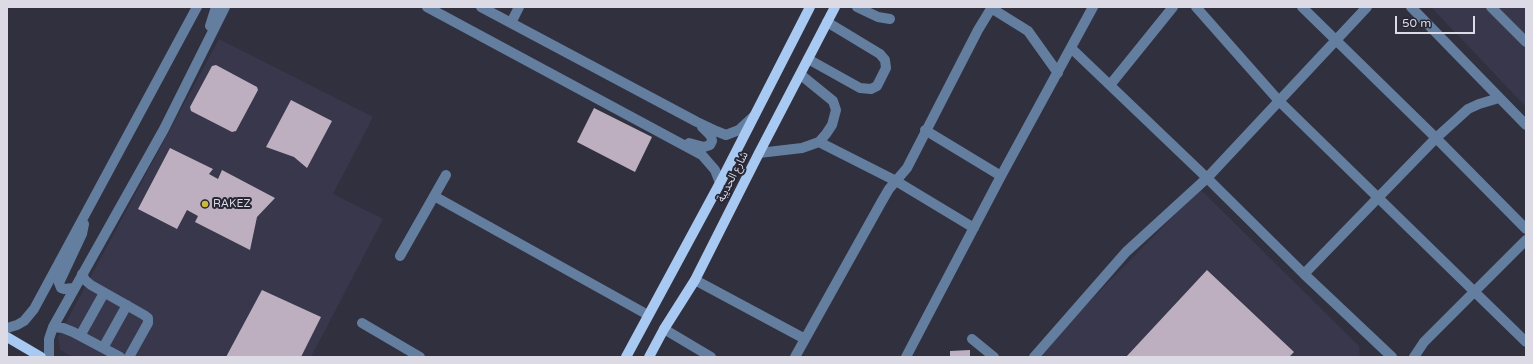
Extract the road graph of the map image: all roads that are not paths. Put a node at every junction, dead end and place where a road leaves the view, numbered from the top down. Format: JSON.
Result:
{"nodes":[{"id":1,"x":197,"y":7,"type":"edge"},
{"id":2,"x":216,"y":7,"type":"edge"},
{"id":3,"x":225,"y":7,"type":"edge"},
{"id":4,"x":427,"y":7,"type":"edge"},
{"id":5,"x":481,"y":7,"type":"edge"},
{"id":6,"x":519,"y":7,"type":"edge"},
{"id":7,"x":810,"y":7,"type":"edge"},
{"id":8,"x":836,"y":7,"type":"edge"},
{"id":9,"x":857,"y":7,"type":"edge"},
{"id":10,"x":1093,"y":7,"type":"edge"},
{"id":11,"x":1173,"y":7,"type":"edge"},
{"id":12,"x":1196,"y":7,"type":"edge"},
{"id":13,"x":1302,"y":7,"type":"edge"},
{"id":14,"x":1366,"y":7,"type":"edge"},
{"id":15,"x":1411,"y":7,"type":"edge"},
{"id":16,"x":1491,"y":7,"type":"edge"},
{"id":17,"x":991,"y":8,"type":"edge"},
{"id":18,"x":890,"y":19,"type":"dead end"},
{"id":19,"x":827,"y":22,"type":"junction"},
{"id":20,"x":511,"y":23,"type":"junction"},
{"id":21,"x":1337,"y":39,"type":"junction"},
{"id":22,"x":208,"y":40,"type":"junction"},
{"id":23,"x":1526,"y":42,"type":"edge"},
{"id":24,"x":1071,"y":48,"type":"junction"},
{"id":25,"x":808,"y":59,"type":"junction"},
{"id":26,"x":1058,"y":73,"type":"junction"},
{"id":27,"x":801,"y":75,"type":"junction"},
{"id":28,"x":1110,"y":85,"type":"junction"},
{"id":29,"x":1499,"y":98,"type":"junction"},
{"id":30,"x":1279,"y":101,"type":"junction"},
{"id":31,"x":753,"y":117,"type":"junction"},
{"id":32,"x":696,"y":122,"type":"junction"},
{"id":33,"x":1526,"y":125,"type":"edge"},
{"id":34,"x":925,"y":130,"type":"junction"},
{"id":35,"x":1436,"y":138,"type":"junction"},
{"id":36,"x":671,"y":139,"type":"junction"},
{"id":37,"x":818,"y":142,"type":"junction"},
{"id":38,"x":759,"y":153,"type":"junction"},
{"id":39,"x":446,"y":175,"type":"dead end"},
{"id":40,"x":1001,"y":176,"type":"junction"},
{"id":41,"x":1207,"y":178,"type":"junction"},
{"id":42,"x":896,"y":181,"type":"junction"},
{"id":43,"x":720,"y":183,"type":"junction"},
{"id":44,"x":434,"y":196,"type":"junction"},
{"id":45,"x":1378,"y":197,"type":"junction"},
{"id":46,"x":85,"y":216,"type":"junction"},
{"id":47,"x":974,"y":228,"type":"junction"},
{"id":48,"x":1526,"y":229,"type":"edge"},
{"id":49,"x":1526,"y":240,"type":"edge"},
{"id":50,"x":400,"y":256,"type":"dead end"},
{"id":51,"x":82,"y":274,"type":"junction"},
{"id":52,"x":1304,"y":274,"type":"junction"},
{"id":53,"x":695,"y":280,"type":"junction"},
{"id":54,"x":74,"y":288,"type":"junction"},
{"id":55,"x":1475,"y":291,"type":"junction"},
{"id":56,"x":104,"y":293,"type":"junction"},
{"id":57,"x":127,"y":305,"type":"junction"},
{"id":58,"x":648,"y":315,"type":"junction"},
{"id":59,"x":362,"y":323,"type":"dead end"},
{"id":60,"x":53,"y":327,"type":"junction"},
{"id":61,"x":7,"y":328,"type":"edge"},
{"id":62,"x":664,"y":329,"type":"junction"},
{"id":63,"x":80,"y":336,"type":"junction"},
{"id":64,"x":7,"y":337,"type":"edge"},
{"id":65,"x":805,"y":339,"type":"junction"},
{"id":66,"x":972,"y":339,"type":"dead end"},
{"id":67,"x":1526,"y":342,"type":"edge"},
{"id":68,"x":103,"y":348,"type":"junction"},
{"id":69,"x":41,"y":357,"type":"edge"},
{"id":70,"x":50,"y":357,"type":"edge"},
{"id":71,"x":120,"y":357,"type":"edge"},
{"id":72,"x":129,"y":357,"type":"edge"},
{"id":73,"x":420,"y":357,"type":"edge"},
{"id":74,"x":626,"y":357,"type":"edge"},
{"id":75,"x":649,"y":357,"type":"edge"},
{"id":76,"x":711,"y":357,"type":"edge"},
{"id":77,"x":795,"y":357,"type":"edge"},
{"id":78,"x":906,"y":357,"type":"edge"},
{"id":79,"x":994,"y":357,"type":"edge"},
{"id":80,"x":1034,"y":357,"type":"edge"},
{"id":81,"x":1392,"y":357,"type":"edge"},
{"id":82,"x":1414,"y":357,"type":"edge"}],
"edges":[{"from":1,"to":46,"type":"street"},
{"from":2,"to":22,"type":"street"},
{"from":3,"to":22,"type":"street"},
{"from":4,"to":36,"type":"street"},
{"from":5,"to":20,"type":"street"},
{"from":6,"to":20,"type":"street"},
{"from":7,"to":31,"type":"main road","name":"شارع الحديبة"},
{"from":8,"to":19,"type":"main road","name":"شارع الحديبة"},
{"from":9,"to":18,"type":"street"},
{"from":10,"to":24,"type":"street"},
{"from":11,"to":28,"type":"street"},
{"from":12,"to":30,"type":"street"},
{"from":13,"to":21,"type":"street"},
{"from":14,"to":21,"type":"street"},
{"from":15,"to":29,"type":"street"},
{"from":16,"to":23,"type":"street"},
{"from":17,"to":26,"type":"street"},
{"from":17,"to":34,"type":"street"},
{"from":19,"to":25,"type":"main road","name":"شارع الحديبة"},
{"from":19,"to":25,"type":"street"},
{"from":20,"to":32,"type":"street"},
{"from":21,"to":30,"type":"street"},
{"from":21,"to":35,"type":"street"},
{"from":22,"to":51,"type":"street"},
{"from":24,"to":26,"type":"street"},
{"from":24,"to":28,"type":"street"},
{"from":25,"to":27,"type":"main road","name":"شارع الحديبة"},
{"from":26,"to":40,"type":"street"},
{"from":27,"to":37,"type":"street"},
{"from":27,"to":38,"type":"main road","name":"شارع الحديبة"},
{"from":28,"to":41,"type":"street"},
{"from":29,"to":33,"type":"street"},
{"from":29,"to":35,"type":"street"},
{"from":30,"to":41,"type":"street"},
{"from":30,"to":45,"type":"street"},
{"from":31,"to":32,"type":"street"},
{"from":31,"to":43,"type":"main road","name":"شارع الحديبة"},
{"from":32,"to":36,"type":"street"},
{"from":34,"to":40,"type":"street"},
{"from":34,"to":42,"type":"street"},
{"from":35,"to":45,"type":"street"},
{"from":35,"to":48,"type":"street"},
{"from":36,"to":43,"type":"street"},
{"from":37,"to":38,"type":"street"},
{"from":37,"to":42,"type":"street"},
{"from":38,"to":53,"type":"main road","name":"شارع الحديبة"},
{"from":39,"to":44,"type":"street"},
{"from":40,"to":47,"type":"street"},
{"from":41,"to":52,"type":"street"},
{"from":41,"to":80,"type":"street"},
{"from":42,"to":47,"type":"street"},
{"from":42,"to":65,"type":"street"},
{"from":43,"to":58,"type":"main road","name":"شارع الحديبة"},
{"from":44,"to":50,"type":"street"},
{"from":44,"to":58,"type":"street"},
{"from":45,"to":52,"type":"street"},
{"from":45,"to":55,"type":"street"},
{"from":46,"to":54,"type":"street"},
{"from":46,"to":61,"type":"street"},
{"from":47,"to":78,"type":"street"},
{"from":49,"to":55,"type":"street"},
{"from":51,"to":54,"type":"street"},
{"from":51,"to":56,"type":"street"},
{"from":52,"to":81,"type":"street"},
{"from":53,"to":62,"type":"main road","name":"شارع الحديبة"},
{"from":53,"to":65,"type":"street"},
{"from":54,"to":60,"type":"street"},
{"from":55,"to":67,"type":"street"},
{"from":55,"to":82,"type":"street"},
{"from":56,"to":57,"type":"street"},
{"from":56,"to":63,"type":"street"},
{"from":57,"to":68,"type":"street"},
{"from":57,"to":72,"type":"street"},
{"from":58,"to":74,"type":"main road","name":"شارع الحديبة"},
{"from":59,"to":73,"type":"street"},
{"from":60,"to":63,"type":"street"},
{"from":60,"to":70,"type":"street"},
{"from":62,"to":75,"type":"main road","name":"شارع الحديبة"},
{"from":62,"to":76,"type":"street"},
{"from":63,"to":68,"type":"street"},
{"from":64,"to":69,"type":"main road"},
{"from":65,"to":77,"type":"street"},
{"from":66,"to":79,"type":"street"},
{"from":68,"to":71,"type":"street"}]}
